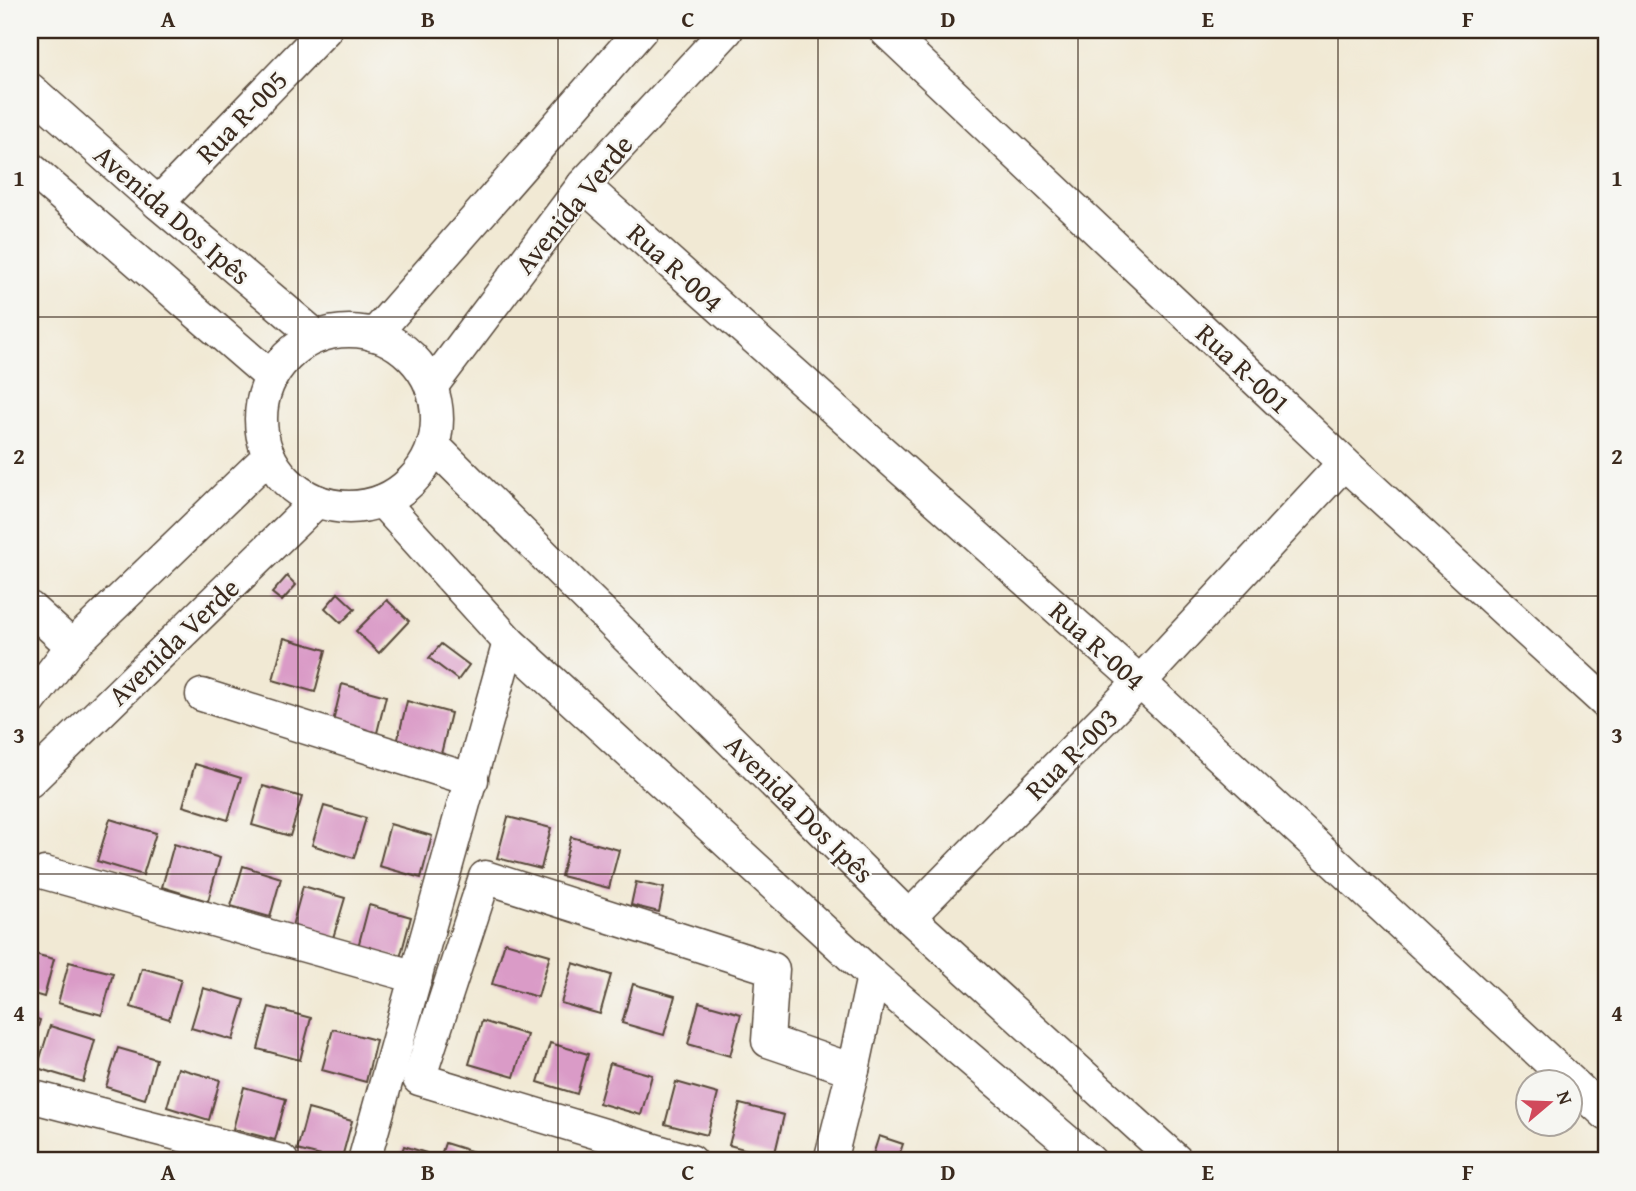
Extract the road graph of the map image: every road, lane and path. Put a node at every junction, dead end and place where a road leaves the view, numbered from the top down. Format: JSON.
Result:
{"nodes":[{"id":1,"x":325,"y":30,"type":"edge"},
{"id":2,"x":641,"y":30,"type":"edge"},
{"id":3,"x":727,"y":30,"type":"edge"},
{"id":4,"x":885,"y":30,"type":"edge"},
{"id":5,"x":30,"y":89,"type":"edge"},
{"id":6,"x":30,"y":168,"type":"edge"},
{"id":7,"x":583,"y":185,"type":"junction"},
{"id":8,"x":158,"y":203,"type":"junction"},
{"id":9,"x":374,"y":335,"type":"junction"},
{"id":10,"x":317,"y":337,"type":"junction"},
{"id":11,"x":271,"y":377,"type":"junction"},
{"id":12,"x":431,"y":387,"type":"junction"},
{"id":13,"x":433,"y":445,"type":"junction"},
{"id":14,"x":269,"y":456,"type":"junction"},
{"id":15,"x":1345,"y":463,"type":"junction"},
{"id":16,"x":317,"y":501,"type":"junction"},
{"id":17,"x":382,"y":501,"type":"junction"},
{"id":18,"x":30,"y":608,"type":"edge"},
{"id":19,"x":509,"y":642,"type":"junction"},
{"id":20,"x":72,"y":646,"type":"junction"},
{"id":21,"x":1140,"y":682,"type":"junction"},
{"id":22,"x":202,"y":695,"type":"dead end"},
{"id":23,"x":30,"y":701,"type":"edge"},
{"id":24,"x":1606,"y":703,"type":"edge"},
{"id":25,"x":472,"y":780,"type":"junction"},
{"id":26,"x":30,"y":781,"type":"edge"},
{"id":27,"x":44,"y":873,"type":"dead end"},
{"id":28,"x":909,"y":917,"type":"junction"},
{"id":29,"x":873,"y":976,"type":"junction"},
{"id":30,"x":416,"y":977,"type":"junction"},
{"id":31,"x":853,"y":1070,"type":"junction"},
{"id":32,"x":30,"y":1096,"type":"edge"},
{"id":33,"x":1606,"y":1114,"type":"edge"},
{"id":34,"x":282,"y":1161,"type":"edge"},
{"id":35,"x":364,"y":1161,"type":"edge"},
{"id":36,"x":691,"y":1161,"type":"edge"},
{"id":37,"x":830,"y":1161,"type":"edge"},
{"id":38,"x":1090,"y":1161,"type":"edge"},
{"id":39,"x":1177,"y":1161,"type":"edge"}],
"edges":[{"from":1,"to":8,"type":"street","name":"Rua R-005"},
{"from":2,"to":9,"type":"street"},
{"from":3,"to":7,"type":"street","name":"Avenida Verde"},
{"from":4,"to":15,"type":"street","name":"Rua R-001"},
{"from":5,"to":8,"type":"street","name":"Avenida Dos Ipês"},
{"from":6,"to":11,"type":"street","name":"Avenida Dos Ipês"},
{"from":7,"to":12,"type":"street","name":"Avenida Verde"},
{"from":7,"to":21,"type":"street","name":"Rua R-004"},
{"from":8,"to":10,"type":"street","name":"Avenida Dos Ipês"},
{"from":9,"to":10,"type":"street"},
{"from":9,"to":12,"type":"street"},
{"from":10,"to":11,"type":"street"},
{"from":11,"to":14,"type":"street"},
{"from":12,"to":13,"type":"street"},
{"from":13,"to":17,"type":"street"},
{"from":13,"to":28,"type":"street","name":"Avenida Dos Ipês"},
{"from":14,"to":16,"type":"street"},
{"from":14,"to":20,"type":"street"},
{"from":15,"to":21,"type":"street","name":"Rua R-003"},
{"from":15,"to":24,"type":"street","name":"Rua R-001"},
{"from":16,"to":17,"type":"street"},
{"from":16,"to":26,"type":"street","name":"Avenida Verde"},
{"from":17,"to":19,"type":"street"},
{"from":18,"to":20,"type":"street"},
{"from":19,"to":25,"type":"street"},
{"from":19,"to":29,"type":"street"},
{"from":20,"to":23,"type":"street"},
{"from":21,"to":28,"type":"street","name":"Rua R-003"},
{"from":21,"to":33,"type":"street","name":"Rua R-004"},
{"from":22,"to":25,"type":"street"},
{"from":25,"to":30,"type":"street"},
{"from":27,"to":30,"type":"street"},
{"from":28,"to":39,"type":"street","name":"Avenida Dos Ipês"},
{"from":29,"to":31,"type":"street"},
{"from":29,"to":38,"type":"street"},
{"from":30,"to":35,"type":"street"},
{"from":31,"to":36,"type":"street"},
{"from":31,"to":37,"type":"street"},
{"from":32,"to":34,"type":"street"}]}
